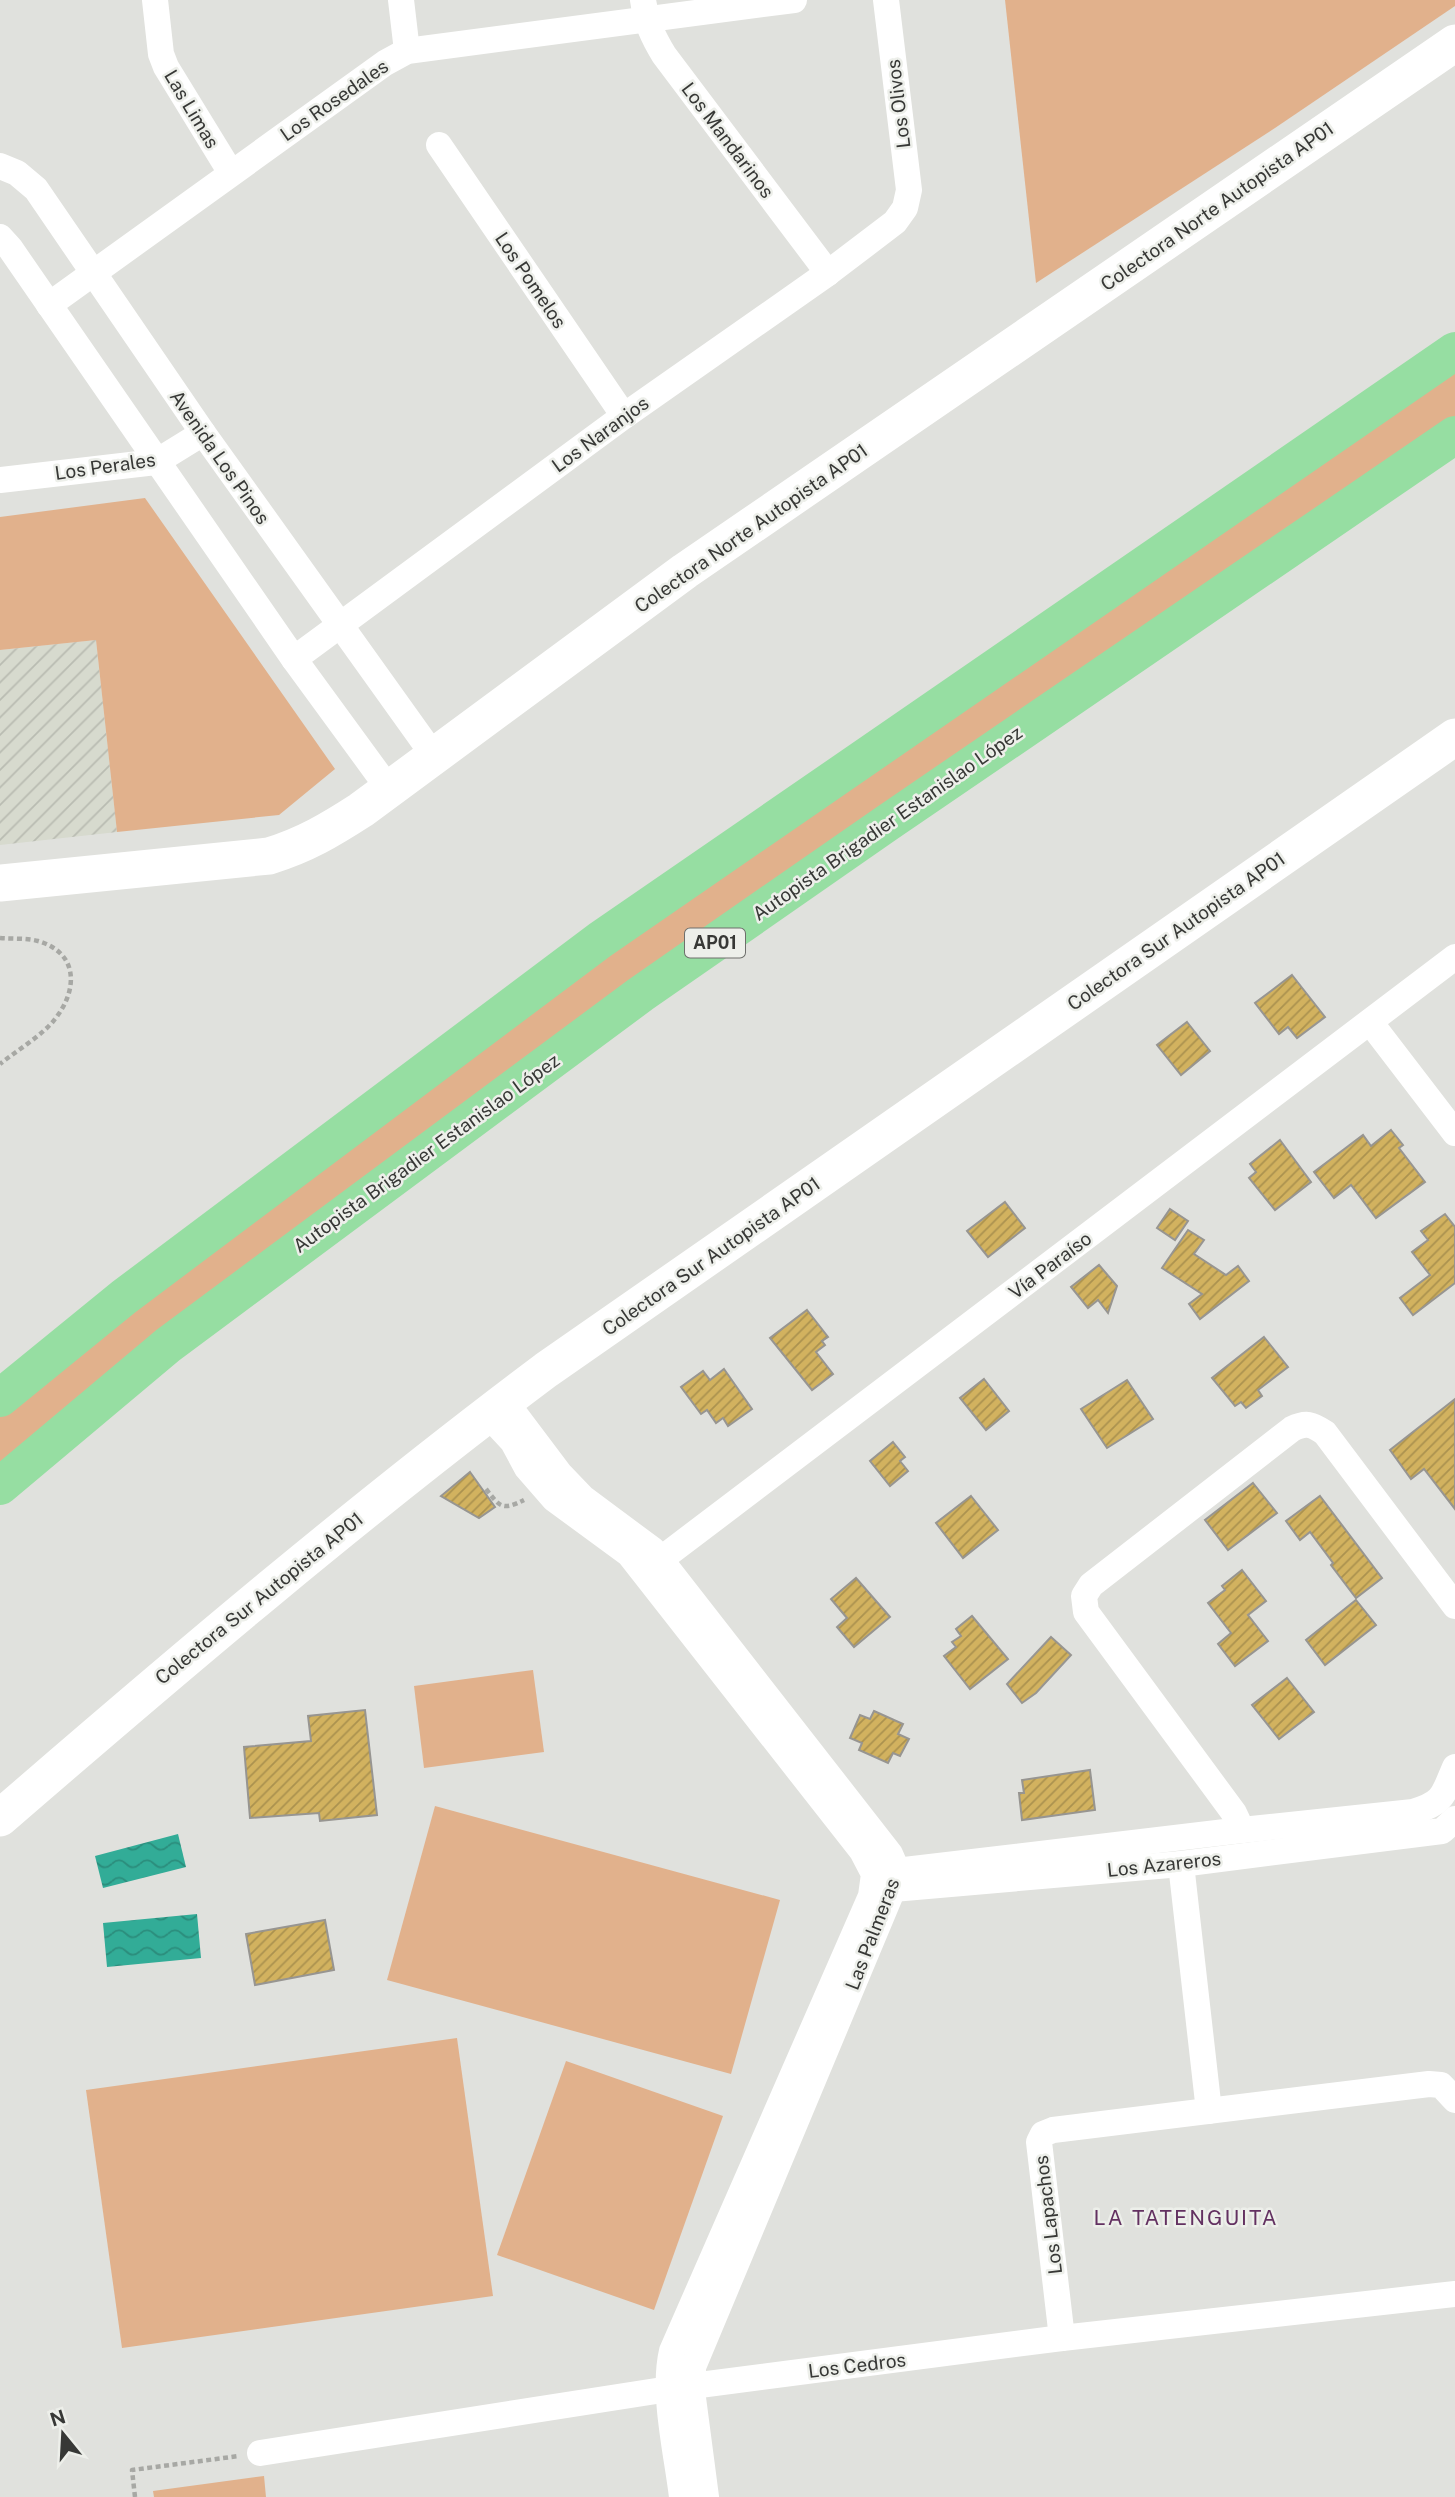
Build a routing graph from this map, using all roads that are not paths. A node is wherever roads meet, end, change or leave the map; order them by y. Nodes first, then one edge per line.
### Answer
1 (155, 0) edge
2 (401, 0) edge
3 (794, 0) edge
4 (886, 0) edge
5 (645, 10) edge
6 (1455, 43) edge
7 (407, 51) junction
8 (439, 145) dead end
9 (0, 166) edge
10 (231, 173) junction
11 (905, 208) joint
12 (0, 237) edge
13 (93, 272) junction
14 (828, 273) junction
15 (49, 305) junction
16 (1455, 351) edge
17 (624, 416) junction
18 (203, 433) junction
19 (1455, 435) edge
20 (156, 462) junction
21 (0, 480) edge
22 (339, 625) junction
23 (294, 659) junction
24 (1455, 737) edge
25 (434, 757) junction
26 (389, 789) junction
27 (0, 883) edge
28 (1455, 957) edge
29 (1370, 1022) junction
30 (1455, 1133) edge
31 (0, 1398) edge
32 (496, 1408) junction
33 (0, 1486) edge
34 (652, 1566) junction
35 (1455, 1606) edge
36 (1455, 1767) edge
37 (0, 1818) edge
38 (1448, 1822) edge
39 (1242, 1830) junction
40 (1163, 1857) junction
41 (888, 1878) junction
42 (1455, 2100) edge
43 (1209, 2111) junction
44 (1455, 2294) edge
45 (1062, 2338) junction
46 (681, 2387) junction
47 (260, 2453) road end
48 (682, 2497) edge
49 (706, 2497) edge

1 - 10 street, Las Limas
2 - 7 street
3 - 5 street, Los Rosedales
4 - 11 street, Los Olivos
5 - 7 street, Los Rosedales
5 - 14 street, Los Mandarinos
6 - 25 main road, Colectora Norte Autopista AP01
7 - 10 street, Los Rosedales
8 - 17 street, Los Pomelos
9 - 13 street, Avenida Los Pinos
10 - 13 street, Los Rosedales
11 - 14 street, Los Naranjos
12 - 15 street
13 - 15 street, Los Rosedales
13 - 18 street, Avenida Los Pinos
14 - 17 street, Los Naranjos
15 - 20 street
16 - 31 highway
17 - 22 street, Los Naranjos
18 - 20 street, Los Perales
18 - 22 street, Avenida Los Pinos
19 - 33 highway, Autopista Brigadier Estanislao López / AP01
20 - 21 street, Los Perales
20 - 23 street
22 - 23 street, Los Naranjos
22 - 25 street, Avenida Los Pinos
23 - 26 street
24 - 32 main road, Colectora Sur Autopista AP01
25 - 26 main road, Colectora Norte Autopista AP01
26 - 27 main road, Colectora Norte Autopista AP01
28 - 29 street, Vía Paraíso
29 - 30 street
29 - 34 street, Vía Paraíso
32 - 34 street, Las Palmeras
32 - 34 street, Las Palmeras
32 - 37 main road, Colectora Sur Autopista AP01
34 - 41 street, Las Palmeras
35 - 39 street
36 - 38 street
38 - 39 street, Los Azareros
38 - 40 street, Los Azareros
39 - 40 street, Los Azareros
40 - 41 street, Los Azareros
40 - 43 street
41 - 46 street, Las Palmeras
42 - 43 street, Los Lapachos
43 - 45 street, Los Lapachos
44 - 45 street, Los Cedros
45 - 46 street, Los Cedros
46 - 47 street, Los Cedros
46 - 48 street, Las Palmeras
46 - 49 street, Las Palmeras

